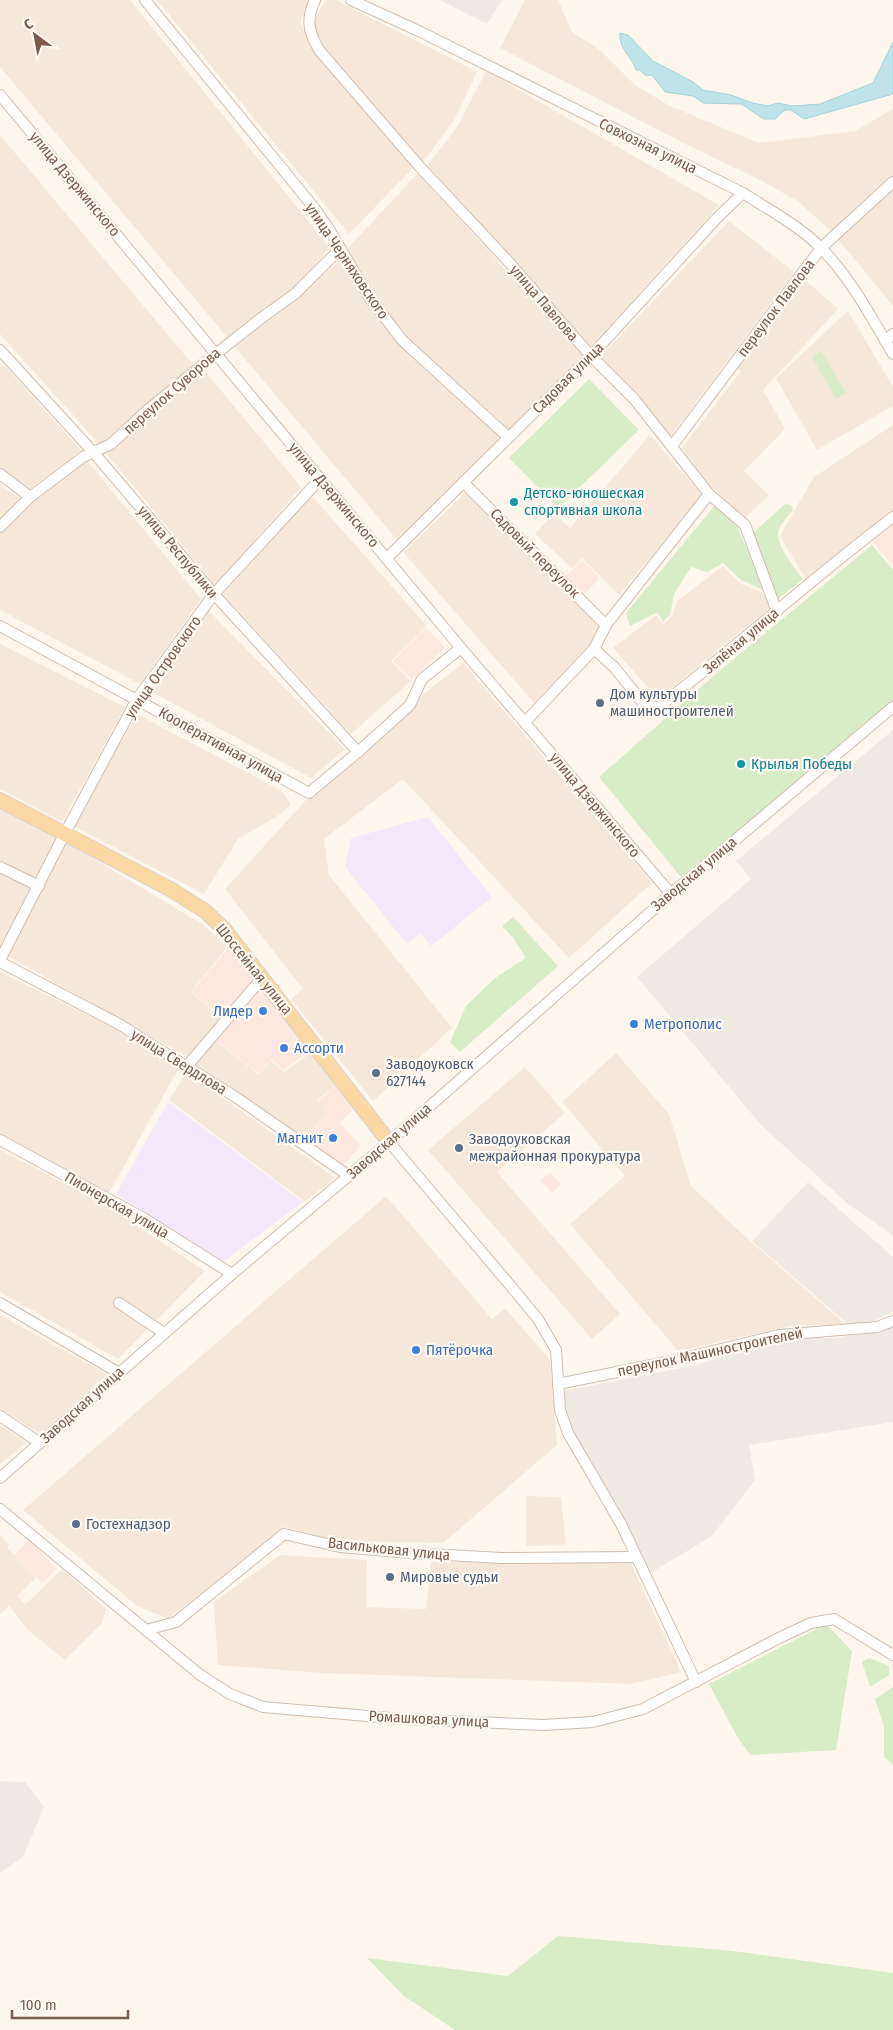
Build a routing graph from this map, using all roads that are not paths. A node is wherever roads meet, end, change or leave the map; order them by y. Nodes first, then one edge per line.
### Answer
1 (145, 0) edge
2 (315, 0) edge
3 (351, 0) edge
4 (0, 95) edge
5 (893, 182) edge
6 (743, 193) junction
7 (821, 248) junction
8 (340, 249) junction
9 (889, 337) edge
10 (0, 350) edge
11 (217, 353) junction
12 (893, 354) edge
13 (590, 356) junction
14 (508, 436) junction
15 (672, 446) junction
16 (94, 453) junction
17 (0, 474) edge
18 (320, 479) junction
19 (463, 482) junction
20 (709, 494) junction
21 (30, 497) junction
22 (893, 517) edge
23 (0, 527) edge
24 (387, 558) junction
25 (214, 594) junction
26 (777, 612) junction
27 (606, 625) junction
28 (0, 626) edge
29 (461, 648) junction
30 (594, 649) junction
31 (137, 699) junction
32 (893, 707) edge
33 (525, 722) junction
34 (358, 752) junction
35 (0, 800) edge
36 (65, 833) junction
37 (0, 867) edge
38 (39, 886) junction
39 (671, 894) junction
40 (0, 961) edge
41 (262, 978) junction
42 (187, 1066) junction
43 (0, 1140) edge
44 (389, 1142) junction
45 (349, 1176) junction
46 (232, 1274) junction
47 (0, 1303) edge
48 (119, 1303) dead end
49 (893, 1321) edge
50 (164, 1333) junction
51 (119, 1372) junction
52 (558, 1384) junction
53 (0, 1416) edge
54 (40, 1443) junction
55 (0, 1478) edge
56 (0, 1509) edge
57 (636, 1557) junction
58 (146, 1630) junction
59 (893, 1655) edge
60 (696, 1682) junction

1 - 8 street, улица Черняховского
2 - 13 street, улица Павлова
3 - 6 street, Совхозная улица
4 - 11 street, улица Дзержинского
5 - 7 street, переулок Павлова
6 - 7 street, Совхозная улица
6 - 13 street, Садовая улица
7 - 9 street, Совхозная улица
7 - 15 street, переулок Павлова
8 - 11 street, переулок Суворова
8 - 14 street, улица Черняховского
9 - 12 street, Совхозная улица
10 - 16 street, улица Республики
11 - 16 street, переулок Суворова
11 - 18 street, улица Дзержинского
13 - 14 street, Садовая улица
13 - 15 street, улица Павлова
14 - 19 street, Садовая улица
15 - 20 street, улица Павлова
16 - 21 street, переулок Суворова
16 - 25 street, улица Республики
17 - 21 street
18 - 24 street, улица Дзержинского
18 - 25 street, улица Островского
19 - 24 street, Садовая улица
19 - 27 street, Садовый переулок
20 - 26 street, улица Павлова
20 - 27 street
21 - 23 street, переулок Суворова
22 - 26 street, Зелёная улица
24 - 29 street, улица Дзержинского
25 - 31 street, улица Островского
25 - 34 street, улица Республики
26 - 30 street, Зелёная улица
27 - 30 street
28 - 31 street, Кооперативная улица
29 - 33 street, улица Дзержинского
29 - 34 street
30 - 33 street
31 - 34 street, Кооперативная улица
31 - 36 street, улица Островского
32 - 39 street, Заводская улица
33 - 39 street, улица Дзержинского
35 - 36 main road, Шоссейная улица
36 - 38 street, улица Островского
36 - 41 main road, Шоссейная улица
37 - 38 street
38 - 40 street, улица Островского
39 - 44 street, Заводская улица
40 - 42 street, улица Свердлова
41 - 42 street
41 - 44 main road, Шоссейная улица
42 - 45 street, улица Свердлова
43 - 46 street, Пионерская улица
44 - 45 street, Заводская улица
44 - 52 street
45 - 46 street, Заводская улица
46 - 50 street, Заводская улица
47 - 51 street
48 - 50 street
49 - 52 street, переулок Машиностроителей
50 - 51 street, Заводская улица
51 - 54 street, Заводская улица
52 - 57 street
53 - 54 street
54 - 55 street, Заводская улица
56 - 58 street, Ромашковая улица
57 - 58 street, Васильковая улица
57 - 60 street
58 - 60 street, Ромашковая улица
59 - 60 street, Ромашковая улица

